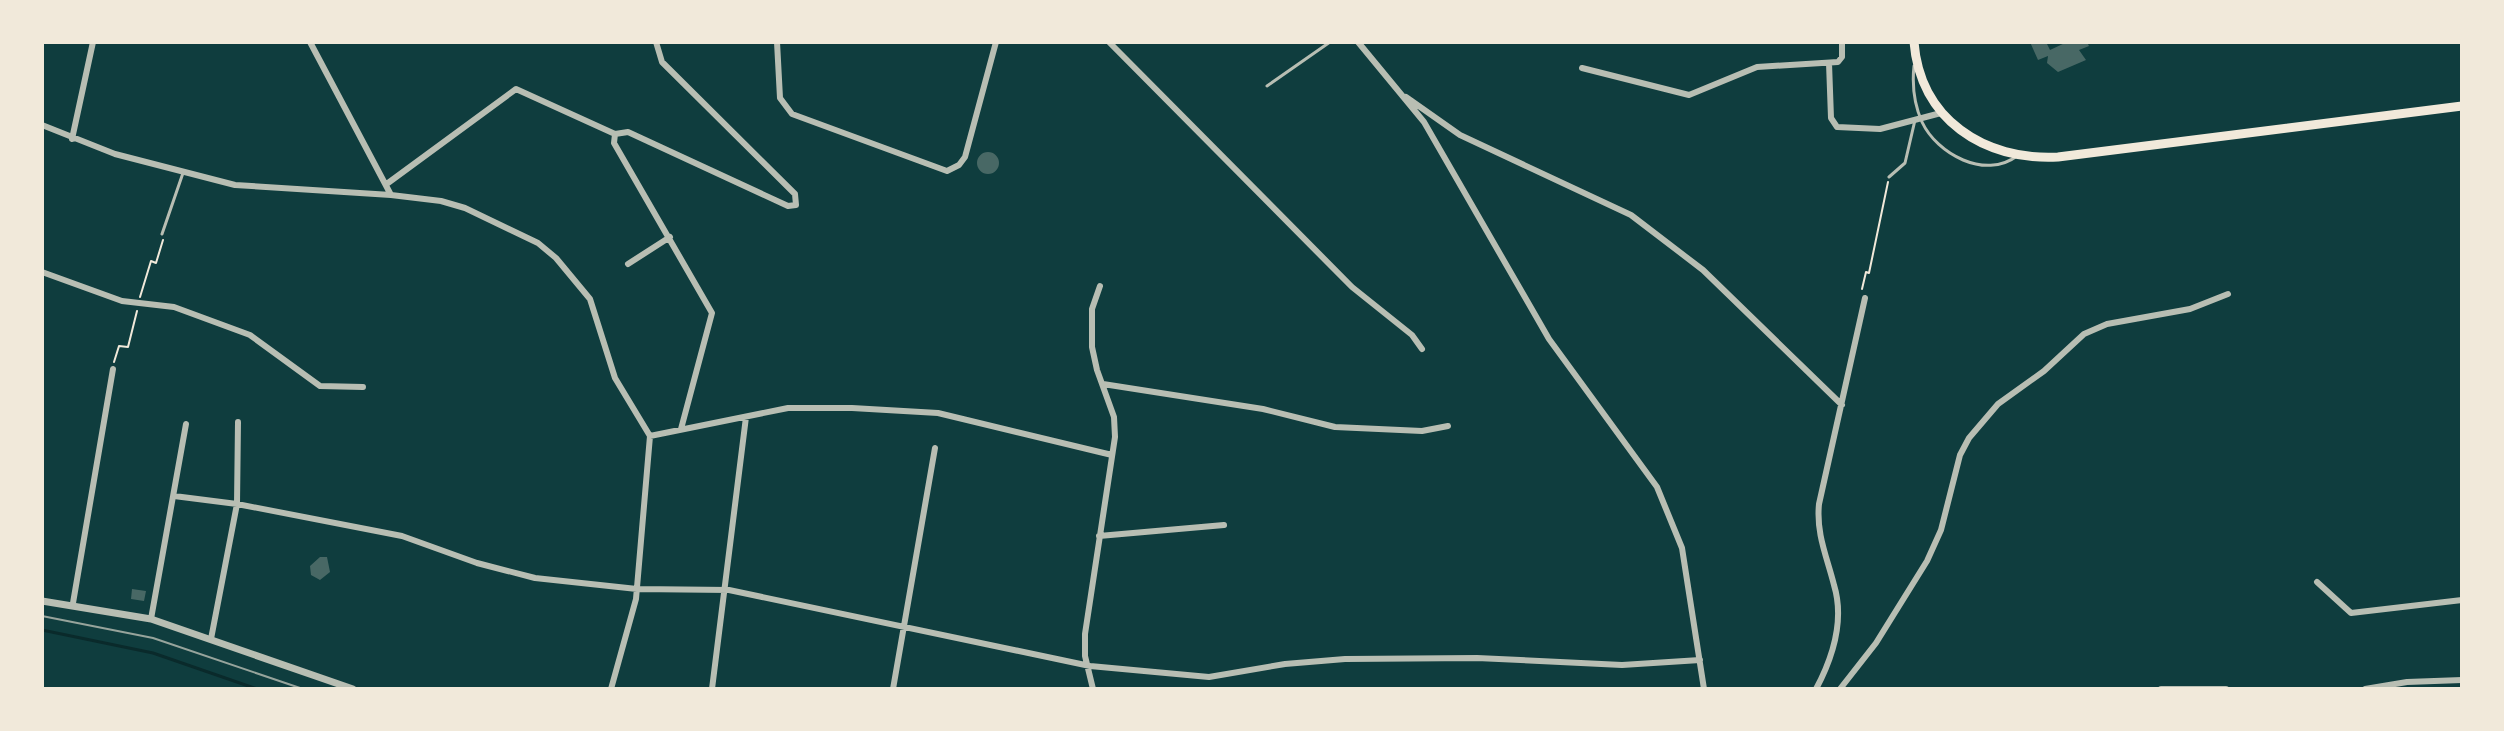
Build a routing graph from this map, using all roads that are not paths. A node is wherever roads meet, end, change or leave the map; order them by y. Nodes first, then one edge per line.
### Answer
1 (93, 42) edge
2 (321, 42) edge
3 (656, 42) edge
4 (777, 42) edge
5 (996, 42) edge
6 (1109, 42) edge
7 (1330, 42) edge
8 (1358, 42) edge
9 (1842, 42) edge
10 (1914, 42) edge
11 (312, 44) edge
12 (1915, 58) junction
13 (1829, 63) junction
14 (1582, 68) dead end
15 (1267, 86) dead end
16 (1394, 88) junction
17 (2462, 106) edge
18 (1941, 113) junction
19 (1918, 119) junction
20 (42, 125) edge
21 (615, 134) junction
22 (72, 139) junction
23 (2018, 156) junction
24 (183, 173) junction
25 (1889, 177) road end
26 (388, 183) junction
27 (391, 195) junction
28 (162, 237) road end
29 (670, 237) junction
30 (628, 264) dead end
31 (42, 272) edge
32 (1100, 286) dead end
33 (2228, 294) dead end
34 (1863, 297) road end
35 (1422, 349) dead end
36 (113, 369) road end
37 (1103, 384) junction
38 (363, 387) dead end
39 (1842, 405) junction
40 (746, 417) junction
41 (238, 422) dead end
42 (186, 424) dead end
43 (1448, 426) dead end
44 (681, 429) junction
45 (650, 436) junction
46 (935, 448) dead end
47 (1112, 455) junction
48 (174, 496) junction
49 (237, 504) junction
50 (1224, 525) dead end
51 (1099, 536) junction
52 (2317, 582) dead end
53 (637, 589) junction
54 (724, 590) junction
55 (2462, 600) edge
56 (42, 601) edge
57 (73, 603) junction
58 (151, 619) junction
59 (904, 628) junction
60 (211, 639) junction
61 (1700, 660) junction
62 (1090, 666) junction
63 (2462, 680) edge
64 (353, 689) edge
65 (611, 689) edge
66 (712, 689) edge
67 (893, 689) edge
68 (1093, 689) edge
69 (1704, 689) edge
70 (1816, 689) edge
71 (1840, 689) edge
72 (2161, 689) edge
73 (2226, 689) edge
74 (2365, 689) edge

1 - 22 street
2 - 11 street
3 - 21 street
4 - 5 street
6 - 35 street
7 - 15 lane
8 - 16 street
9 - 13 street
10 - 12 main road
11 - 26 street
12 - 18 main road
12 - 19 lane
13 - 14 street
13 - 19 street
16 - 39 street
16 - 61 street
17 - 23 main road
18 - 19 street
18 - 23 main road
19 - 23 lane
19 - 25 lane
20 - 22 street
21 - 26 street
21 - 29 street
22 - 24 street
24 - 27 street
24 - 28 lane
26 - 27 street
27 - 45 street
29 - 30 street
29 - 44 street
31 - 38 street
32 - 37 street
33 - 71 street
34 - 39 street
36 - 57 street
37 - 43 street
37 - 47 street
39 - 70 street
40 - 44 street
40 - 47 street
40 - 54 street
41 - 49 street
42 - 48 street
44 - 45 street
45 - 53 street
46 - 59 street
47 - 51 street
48 - 49 street
48 - 58 street
49 - 53 street
49 - 60 street
50 - 51 street
51 - 62 street
52 - 55 street
53 - 54 street
53 - 65 street
54 - 59 street
54 - 66 street
56 - 57 street
57 - 58 street
58 - 60 street
59 - 62 street
59 - 67 street
60 - 64 street
61 - 62 street
61 - 69 street
62 - 68 street
63 - 74 street
72 - 73 street

